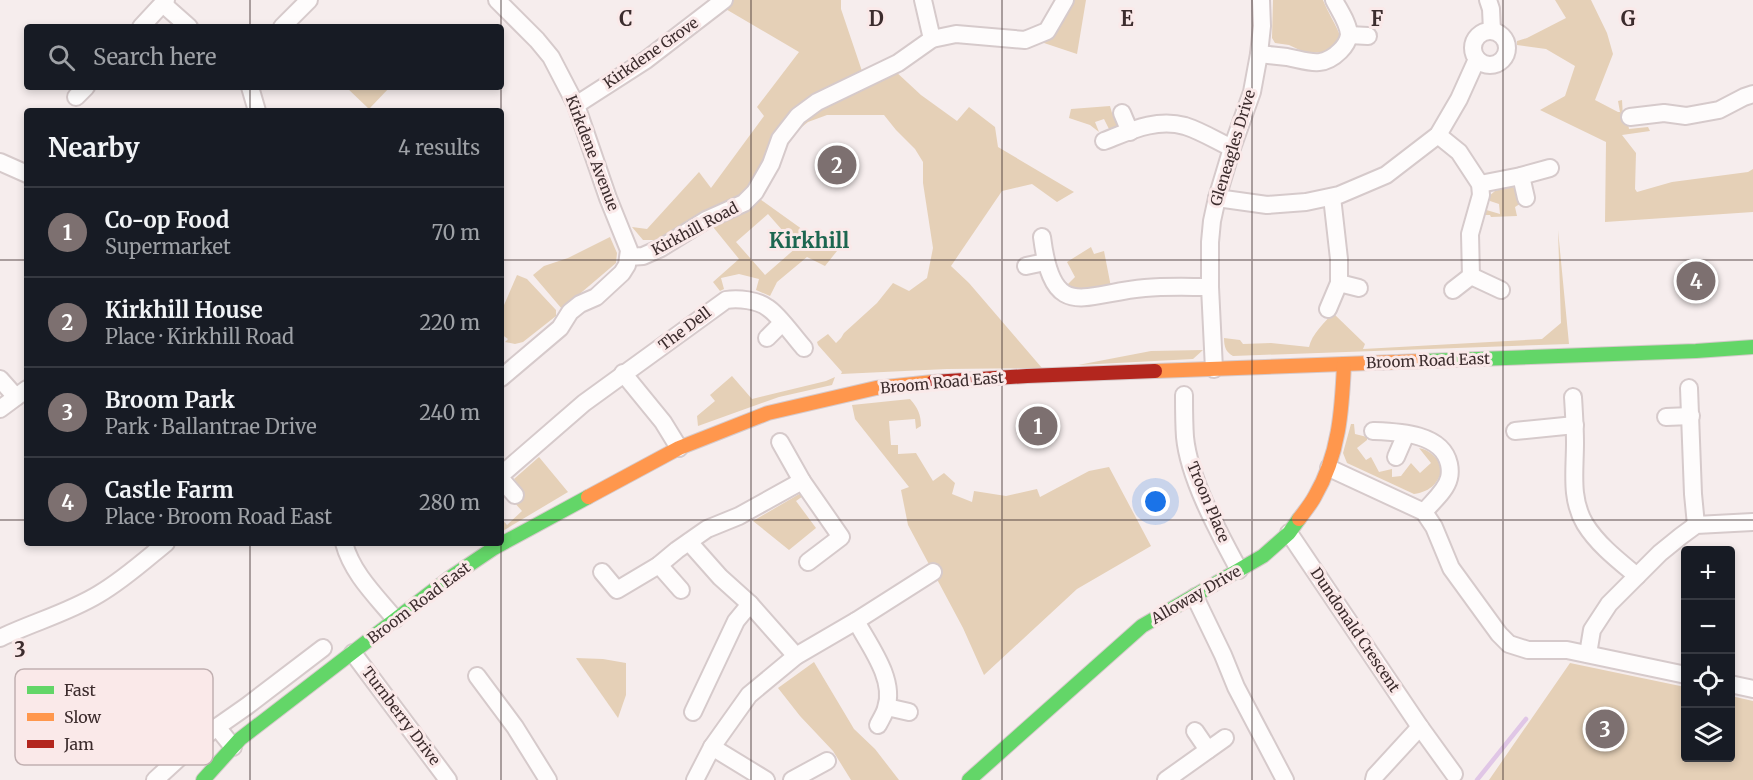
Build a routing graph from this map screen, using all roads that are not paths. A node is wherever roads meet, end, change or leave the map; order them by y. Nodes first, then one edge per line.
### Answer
1 (309, 0) edge
2 (497, 0) edge
3 (724, 0) edge
4 (923, 0) edge
5 (1065, 0) edge
6 (1261, 0) edge
7 (1334, 0) edge
8 (1488, 0) edge
9 (165, 2) edge
10 (144, 24) edge
11 (186, 24) edge
12 (285, 24) edge
13 (1492, 31) junction
14 (1349, 35) junction
15 (1368, 36) dead end
16 (933, 39) junction
17 (1259, 54) junction
18 (1477, 59) junction
19 (250, 90) edge
20 (1753, 94) edge
21 (576, 105) junction
22 (255, 108) edge
23 (1122, 112) dead end
24 (1630, 117) dead end
25 (1130, 132) junction
26 (1438, 135) junction
27 (1104, 141) dead end
28 (1232, 148) junction
29 (0, 162) edge
30 (1550, 168) dead end
31 (24, 173) edge
32 (1521, 176) junction
33 (1480, 184) junction
34 (1332, 197) junction
35 (1216, 198) junction
36 (1526, 198) dead end
37 (1042, 237) dead end
38 (629, 257) junction
39 (1045, 262) junction
40 (1026, 266) dead end
41 (1471, 276) junction
42 (1339, 284) junction
43 (1210, 287) junction
44 (1359, 288) dead end
45 (1453, 290) dead end
46 (1501, 290) dead end
47 (1328, 309) dead end
48 (782, 323) junction
49 (767, 338) dead end
50 (1753, 347) edge
51 (804, 348) dead end
52 (1344, 364) junction
53 (1214, 369) junction
54 (623, 373) junction
55 (504, 375) edge
56 (0, 379) edge
57 (1689, 388) dead end
58 (22, 393) edge
59 (1184, 395) dead end
60 (1574, 397) dead end
61 (0, 409) edge
62 (1691, 416) junction
63 (1666, 417) dead end
64 (1575, 425) junction
65 (1373, 431) dead end
66 (1515, 431) dead end
67 (1406, 434) junction
68 (780, 442) dead end
69 (679, 448) junction
70 (1396, 457) dead end
71 (1329, 468) junction
72 (504, 474) edge
73 (504, 481) edge
74 (802, 481) junction
75 (515, 495) dead end
76 (1424, 512) junction
77 (1753, 522) edge
78 (1696, 525) junction
79 (1289, 534) junction
80 (688, 542) junction
81 (504, 543) edge
82 (162, 546) edge
83 (345, 546) edge
84 (498, 546) edge
85 (808, 562) dead end
86 (659, 565) junction
87 (1239, 570) junction
88 (602, 572) dead end
89 (933, 572) dead end
90 (1637, 576) junction
91 (681, 590) dead end
92 (1194, 597) junction
93 (750, 604) junction
94 (395, 619) junction
95 (856, 621) junction
96 (0, 638) edge
97 (323, 648) dead end
98 (353, 653) junction
99 (1588, 654) junction
100 (796, 656) junction
101 (1681, 674) edge
102 (477, 676) dead end
103 (1735, 685) edge
104 (1753, 689) edge
105 (887, 707) junction
106 (693, 712) dead end
107 (909, 712) dead end
108 (878, 725) dead end
109 (217, 727) junction
110 (1420, 727) junction
111 (213, 730) edge
112 (1195, 731) dead end
113 (1224, 738) dead end
114 (233, 747) junction
115 (712, 747) junction
116 (1208, 750) junction
117 (827, 761) dead end
118 (171, 765) edge
119 (1454, 774) dead end
120 (442, 778) edge
121 (155, 780) edge
122 (203, 780) edge
123 (548, 780) edge
124 (695, 780) edge
125 (766, 780) edge
126 (792, 780) edge
127 (969, 780) edge
128 (1166, 780) edge
129 (1285, 780) edge
130 (1374, 780) edge

1 - 12 street
2 - 21 street, Kirkdene Avenue
3 - 21 street, Kirkdene Grove
4 - 16 street
5 - 16 street, Kirkhill Road
6 - 17 street, Gleneagles Drive
7 - 14 street
8 - 13 street
9 - 10 street
9 - 11 street
13 - 18 street
13 - 18 street
14 - 15 street
14 - 17 street
16 - 38 street, Kirkhill Road
17 - 28 street, Gleneagles Drive
18 - 26 street
19 - 22 street
20 - 24 street
21 - 38 street, Kirkdene Avenue
23 - 25 street
25 - 27 street
25 - 28 street
26 - 33 street
26 - 34 street
28 - 35 street, Gleneagles Drive
29 - 31 street
30 - 32 street
32 - 33 street
32 - 36 street
33 - 41 street
34 - 35 street
34 - 42 street
35 - 43 street, Gleneagles Drive
37 - 39 street
38 - 55 street
39 - 40 street
39 - 43 street
41 - 45 street
41 - 46 street
42 - 44 street
42 - 47 street
43 - 53 street, Gleneagles Drive
48 - 49 street
48 - 51 street, The Dell
48 - 54 street, The Dell
50 - 52 street, Broom Road East
52 - 53 street, Broom Road East
52 - 71 street, Alloway Drive
53 - 69 street, Broom Road East
54 - 69 street
54 - 72 street, The Dell
56 - 58 street
57 - 62 street
58 - 61 street
59 - 87 street, Troon Place
60 - 64 street
62 - 63 street
62 - 78 street
64 - 66 street
64 - 90 street
65 - 67 street
67 - 70 street
67 - 76 street
68 - 74 street
69 - 81 street, Broom Road East
71 - 76 street
71 - 79 street, Alloway Drive
73 - 75 street, The Dell
74 - 80 street
74 - 85 street
76 - 99 street
77 - 78 street
78 - 90 street
79 - 87 street, Alloway Drive
79 - 110 street, Dundonald Crescent
80 - 86 street
80 - 93 street
82 - 96 street
83 - 94 street
84 - 94 street, Broom Road East
86 - 88 street
86 - 91 street
87 - 92 street, Alloway Drive
89 - 95 street
90 - 99 street
92 - 127 street, Alloway Drive
92 - 129 street
93 - 100 street
93 - 106 street
94 - 98 street, Broom Road East
95 - 100 street
95 - 105 street
97 - 109 street
98 - 114 street, Broom Road East
98 - 120 street, Turnberry Drive
99 - 101 street
100 - 115 street
102 - 123 street
103 - 104 street
105 - 107 street
105 - 108 street
109 - 111 street
109 - 114 street
110 - 119 street, Dundonald Crescent
110 - 130 street
112 - 116 street
113 - 116 street
114 - 122 street, Broom Road East
115 - 124 street
115 - 125 street
116 - 128 street
117 - 126 street
118 - 121 street

